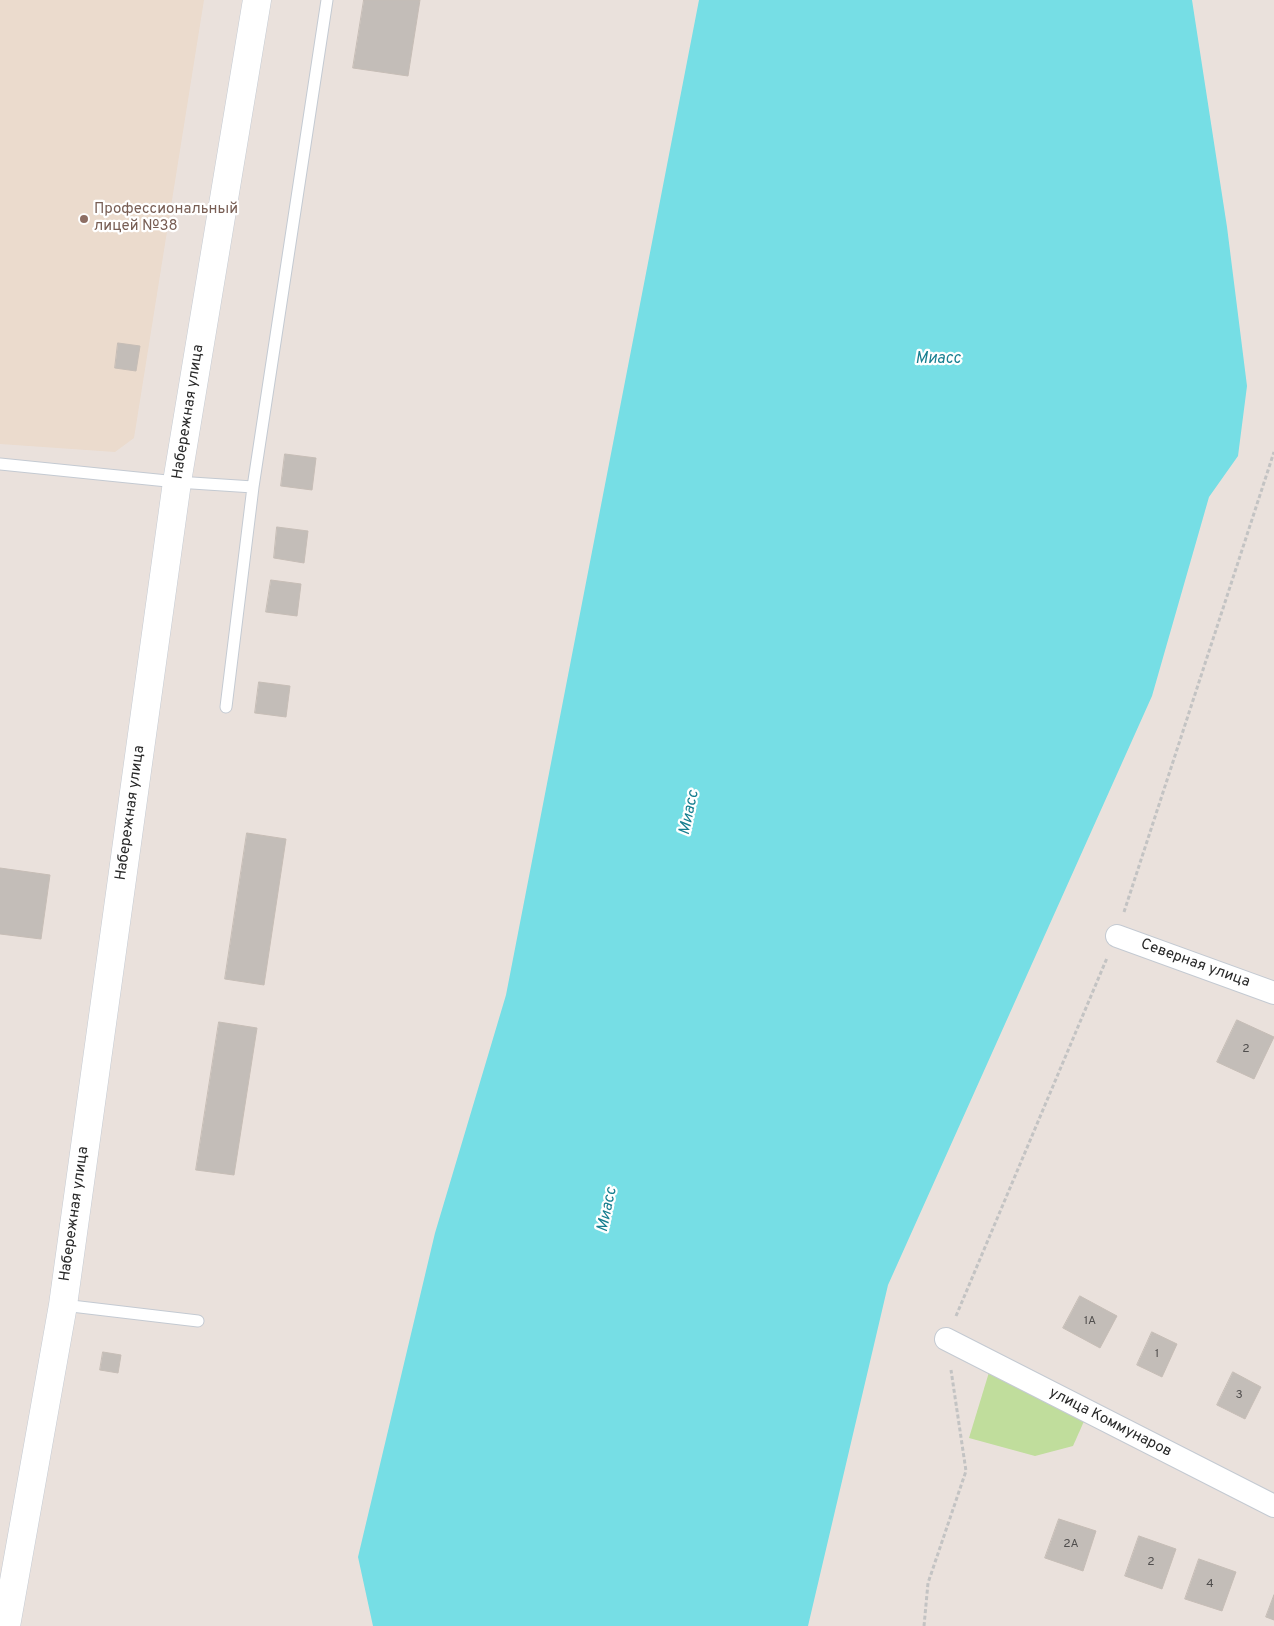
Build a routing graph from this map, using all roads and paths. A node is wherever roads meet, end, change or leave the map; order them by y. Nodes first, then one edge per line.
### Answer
1 (257, 0) edge
2 (327, 0) edge
3 (1274, 452) edge
4 (0, 464) edge
5 (177, 482) junction
6 (253, 487) junction
7 (226, 707) dead end
8 (1116, 936) junction
9 (1274, 993) edge
10 (63, 1305) junction
11 (198, 1321) dead end
12 (946, 1339) junction
13 (1274, 1506) edge
14 (6, 1626) edge
15 (924, 1626) edge

1 - 5 street, Набережная улица
2 - 6 lane
3 - 8 path
4 - 5 lane
5 - 6 lane
5 - 10 street, Набережная улица
6 - 7 lane
8 - 9 street, Северная улица
8 - 12 path
10 - 11 lane
10 - 14 street, Набережная улица
12 - 13 street, улица Коммунаров
12 - 15 path

